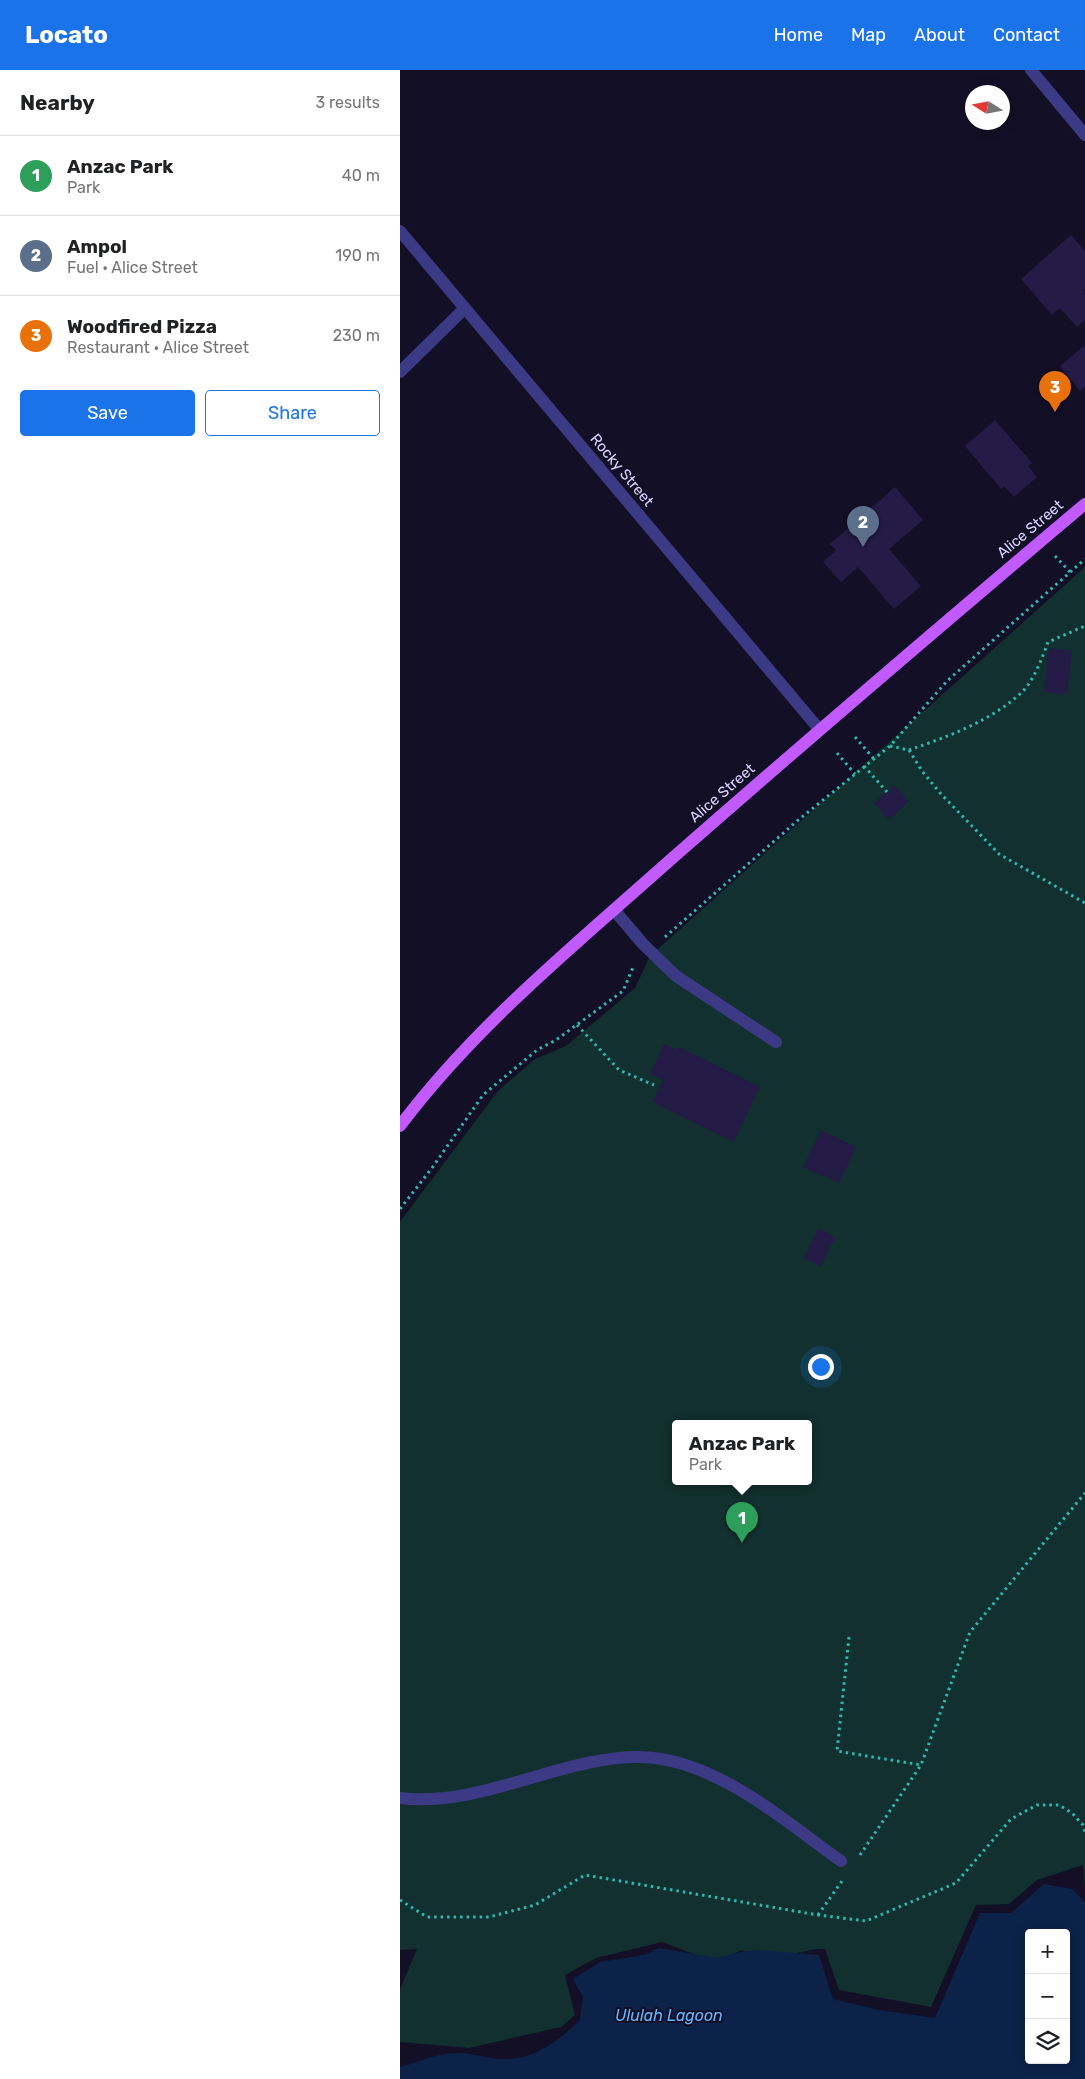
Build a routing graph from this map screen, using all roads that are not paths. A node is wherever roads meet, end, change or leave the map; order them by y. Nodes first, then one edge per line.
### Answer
1 (1031, 70) edge
2 (1085, 135) edge
3 (400, 231) edge
4 (464, 309) junction
5 (400, 372) edge
6 (1085, 504) edge
7 (819, 729) junction
8 (614, 910) junction
9 (776, 1042) dead end
10 (402, 1120) edge
11 (400, 1798) edge
12 (841, 1861) dead end

1 - 2 street
3 - 4 street, Rocky Street
4 - 5 street
4 - 7 street, Rocky Street
6 - 7 main road, Alice Street
7 - 8 main road, Alice Street
8 - 9 street
8 - 10 main road, Alice Street
11 - 12 street

